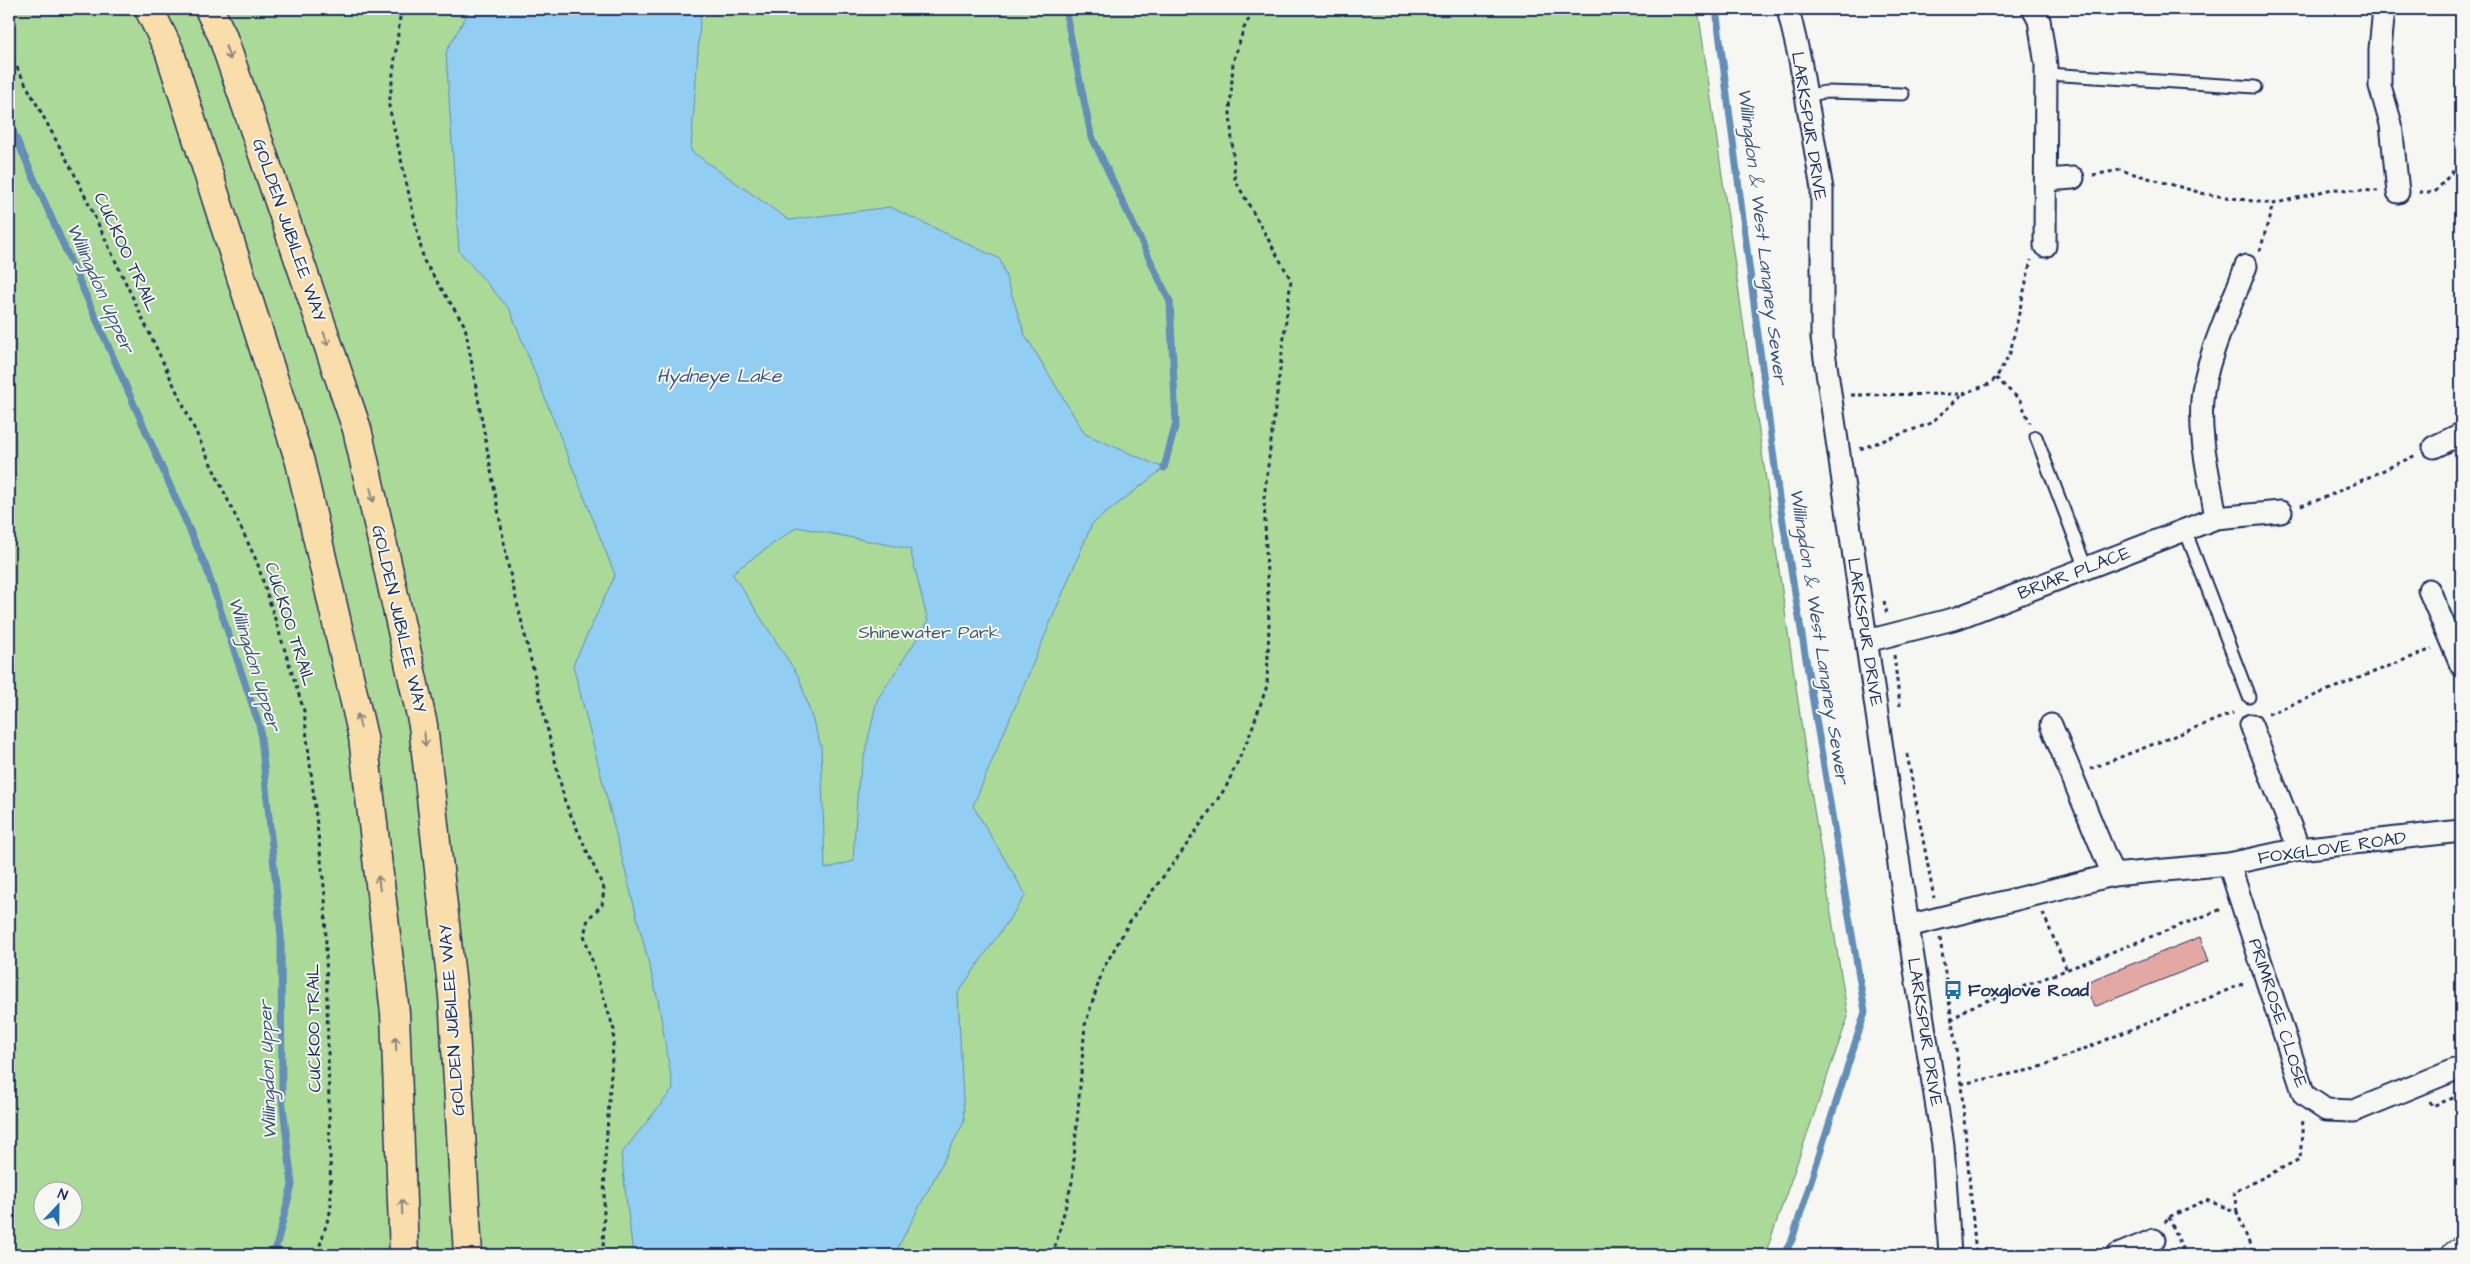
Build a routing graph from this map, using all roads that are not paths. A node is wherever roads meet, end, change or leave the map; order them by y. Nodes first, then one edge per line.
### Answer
1 (149, 9) edge
2 (209, 9) edge
3 (1788, 9) edge
4 (2033, 9) edge
5 (2384, 9) edge
6 (2047, 74) junction
7 (2254, 87) dead end
8 (1903, 94) dead end
9 (1806, 96) junction
10 (2073, 178) road end
11 (2047, 180) junction
12 (2398, 192) road end
13 (2045, 246) road end
14 (2246, 266) road end
15 (2461, 434) edge
16 (2036, 437) road end
17 (2434, 447) road end
18 (2281, 512) road end
19 (2216, 518) junction
20 (2185, 530) junction
21 (2086, 568) junction
22 (2429, 590) dead end
23 (1867, 640) junction
24 (2461, 665) edge
25 (2251, 709) joint
26 (2051, 725) dead end
27 (2461, 831) edge
28 (2299, 849) junction
29 (2229, 864) junction
30 (2113, 875) junction
31 (1908, 926) junction
32 (2454, 1070) dead end
33 (2154, 1240) road end
34 (2461, 1251) edge
35 (404, 1255) edge
36 (468, 1255) edge
37 (1950, 1255) edge
38 (2118, 1255) edge
39 (2456, 1255) edge

35 -> 1 highway
2 -> 36 highway, GOLDEN JUBILEE WAY
3 - 9 street, LARKSPUR DRIVE
4 - 6 street
5 - 12 street
6 - 7 lane
6 - 11 street
8 - 9 lane
9 - 23 street, LARKSPUR DRIVE
10 - 11 street
11 - 13 street
14 - 19 street
15 - 17 street
16 - 21 lane
18 - 19 street, BRIAR PLACE
19 - 20 street, BRIAR PLACE
20 - 21 street, BRIAR PLACE
20 - 25 lane
21 - 23 street, BRIAR PLACE
22 - 24 street
23 - 31 street, LARKSPUR DRIVE
25 - 28 street
26 - 30 street
27 - 28 street, FOXGLOVE ROAD
28 - 29 street, FOXGLOVE ROAD
29 - 30 street, FOXGLOVE ROAD
29 - 32 street, PRIMROSE CLOSE
30 - 31 street, FOXGLOVE ROAD
31 - 37 street, LARKSPUR DRIVE
33 - 38 street
34 - 39 main road

